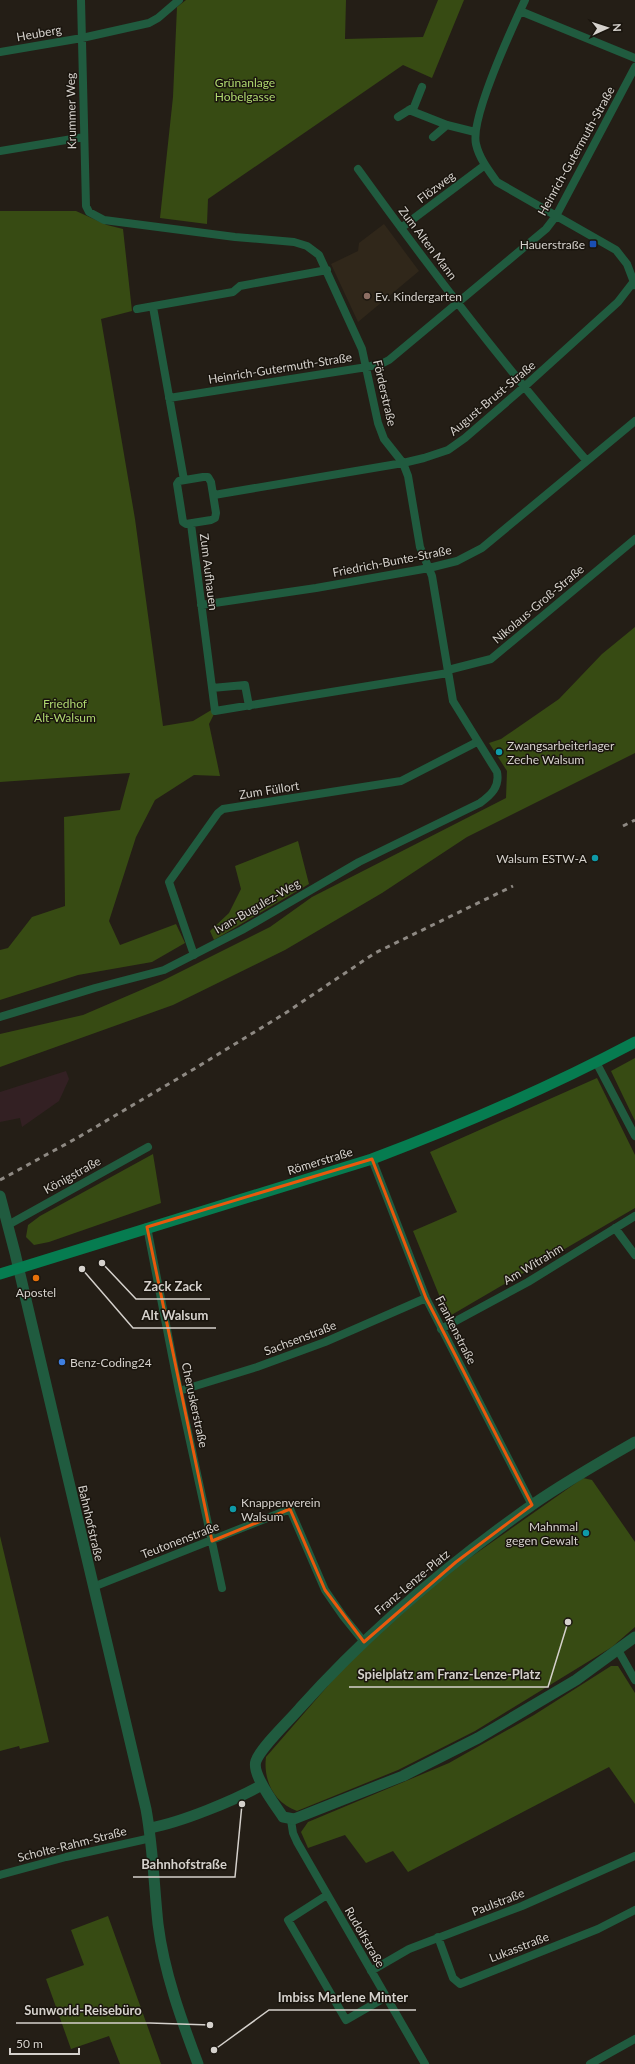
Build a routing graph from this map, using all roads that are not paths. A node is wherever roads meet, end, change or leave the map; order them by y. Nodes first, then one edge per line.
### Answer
1 (81, 0) edge
2 (179, 0) edge
3 (524, 0) edge
4 (520, 10) junction
5 (82, 38) junction
6 (0, 52) edge
7 (635, 58) edge
8 (635, 67) edge
9 (422, 87) dead end
10 (409, 110) junction
11 (398, 117) dead end
12 (447, 125) junction
13 (475, 132) junction
14 (84, 137) junction
15 (433, 137) dead end
16 (0, 151) edge
17 (485, 165) junction
18 (358, 169) dead end
19 (556, 216) junction
20 (96, 217) joint
21 (401, 228) junction
22 (327, 270) junction
23 (635, 282) edge
24 (458, 302) junction
25 (153, 307) junction
26 (137, 309) dead end
27 (367, 366) junction
28 (524, 387) junction
29 (169, 398) junction
30 (635, 421) edge
31 (586, 460) junction
32 (403, 463) junction
33 (184, 480) junction
34 (214, 495) junction
35 (191, 524) junction
36 (635, 539) edge
37 (429, 568) junction
38 (201, 605) junction
39 (448, 672) junction
40 (212, 688) junction
41 (249, 706) junction
42 (215, 711) joint
43 (477, 742) junction
44 (497, 772) joint
45 (194, 955) junction
46 (0, 1017) edge
47 (635, 1042) edge
48 (596, 1062) junction
49 (635, 1136) edge
50 (148, 1147) dead end
51 (372, 1159) junction
52 (0, 1196) edge
53 (635, 1216) edge
54 (8, 1225) junction
55 (147, 1227) junction
56 (615, 1228) junction
57 (635, 1254) edge
58 (18, 1268) junction
59 (0, 1274) edge
60 (426, 1298) junction
61 (441, 1329) junction
62 (179, 1391) junction
63 (635, 1442) edge
64 (532, 1505) junction
65 (212, 1541) junction
66 (93, 1587) junction
67 (222, 1588) dead end
68 (635, 1637) edge
69 (364, 1642) junction
70 (618, 1650) junction
71 (635, 1680) edge
72 (262, 1785) junction
73 (291, 1820) junction
74 (150, 1833) junction
75 (635, 1856) edge
76 (0, 1875) edge
77 (327, 1896) junction
78 (635, 1910) edge
79 (438, 1937) junction
80 (371, 1971) junction
81 (386, 1997) junction
82 (635, 2039) edge
83 (198, 2064) edge
84 (425, 2064) edge
85 (590, 2064) edge

1 - 5 street, Krummer Weg
2 - 5 street, Heuberg
3 - 4 street
4 - 7 street
4 - 13 street
5 - 6 street, Heuberg
5 - 14 street, Krummer Weg
8 - 19 street, Heinrich-Gutermuth-Straße
9 - 10 street
10 - 11 street
10 - 12 street
12 - 13 street
12 - 15 street
13 - 17 street
14 - 16 street
14 - 20 street, Krummer Weg
17 - 19 street
17 - 21 street, Flözweg
18 - 21 street, Zum Alten Mann
19 - 23 street
19 - 24 street, Heinrich-Gutermuth-Straße
20 - 22 street, Förderstraße
21 - 24 street, Zum Alten Mann
22 - 25 street
22 - 27 street, Förderstraße
23 - 28 street, August-Brust-Straße
24 - 27 street, Heinrich-Gutermuth-Straße
24 - 28 street, Zum Alten Mann
25 - 26 street
25 - 29 street, Zum Aufhauen
27 - 29 street, Heinrich-Gutermuth-Straße
27 - 32 street, Förderstraße
28 - 31 street, Zum Alten Mann
28 - 32 street, August-Brust-Straße
29 - 33 street, Zum Aufhauen
30 - 31 street, Friedrich-Bunte-Straße
31 - 37 street, Friedrich-Bunte-Straße
32 - 34 street, August-Brust-Straße
32 - 37 street, Förderstraße
33 - 34 street
33 - 35 street, Zum Aufhauen
34 - 35 street
35 - 38 street, Zum Aufhauen
36 - 39 street, Nikolaus-Groß-Straße
37 - 38 street, Friedrich-Bunte-Straße
37 - 39 street, Förderstraße
38 - 40 street, Zum Aufhauen
39 - 41 street, Nikolaus-Groß-Straße
39 - 43 street, Förderstraße
40 - 41 street
40 - 42 street, Zum Aufhauen
41 - 42 street, Nikolaus-Groß-Straße
43 - 44 street, Förderstraße
43 - 45 street, Zum Füllort
44 - 45 street, Ivan-Bugulez-Weg
45 - 46 street, Ivan-Bugulez-Weg
47 - 48 main road, Römerstraße
48 - 49 street
48 - 51 main road, Römerstraße
50 - 54 street, Königstraße
51 - 55 main road, Römerstraße
51 - 60 street, Frankenstraße
52 - 54 street
53 - 56 street, Am Witrahm
54 - 58 street
55 - 58 main road, Römerstraße
55 - 62 street, Cheruskerstraße
56 - 57 street
56 - 61 street, Am Witrahm
58 - 59 main road, Römerstraße
58 - 66 street, Bahnhofstraße
60 - 61 street, Frankenstraße
60 - 62 street, Sachsenstraße
61 - 64 street, Frankenstraße
62 - 65 street, Cheruskerstraße
63 - 64 street, Franz-Lenze-Platz
64 - 69 street, Franz-Lenze-Platz
65 - 66 street, Teutonenstraße
65 - 67 street, Cheruskerstraße
65 - 69 street, Teutonenstraße
66 - 74 street, Bahnhofstraße
68 - 70 street
69 - 72 street, Franz-Lenze-Platz
70 - 71 street
70 - 73 street
72 - 73 street, Franz-Lenze-Platz
72 - 74 street
73 - 77 street, Rudolfstraße
74 - 76 street, Scholte-Rahm-Straße
74 - 83 street, Bahnhofstraße
75 - 79 street, Paulstraße
77 - 80 street, Rudolfstraße
77 - 81 street
78 - 79 street, Lukasstraße
79 - 80 street, Paulstraße
80 - 81 street, Rudolfstraße
81 - 84 street, Rudolfstraße
82 - 85 street

